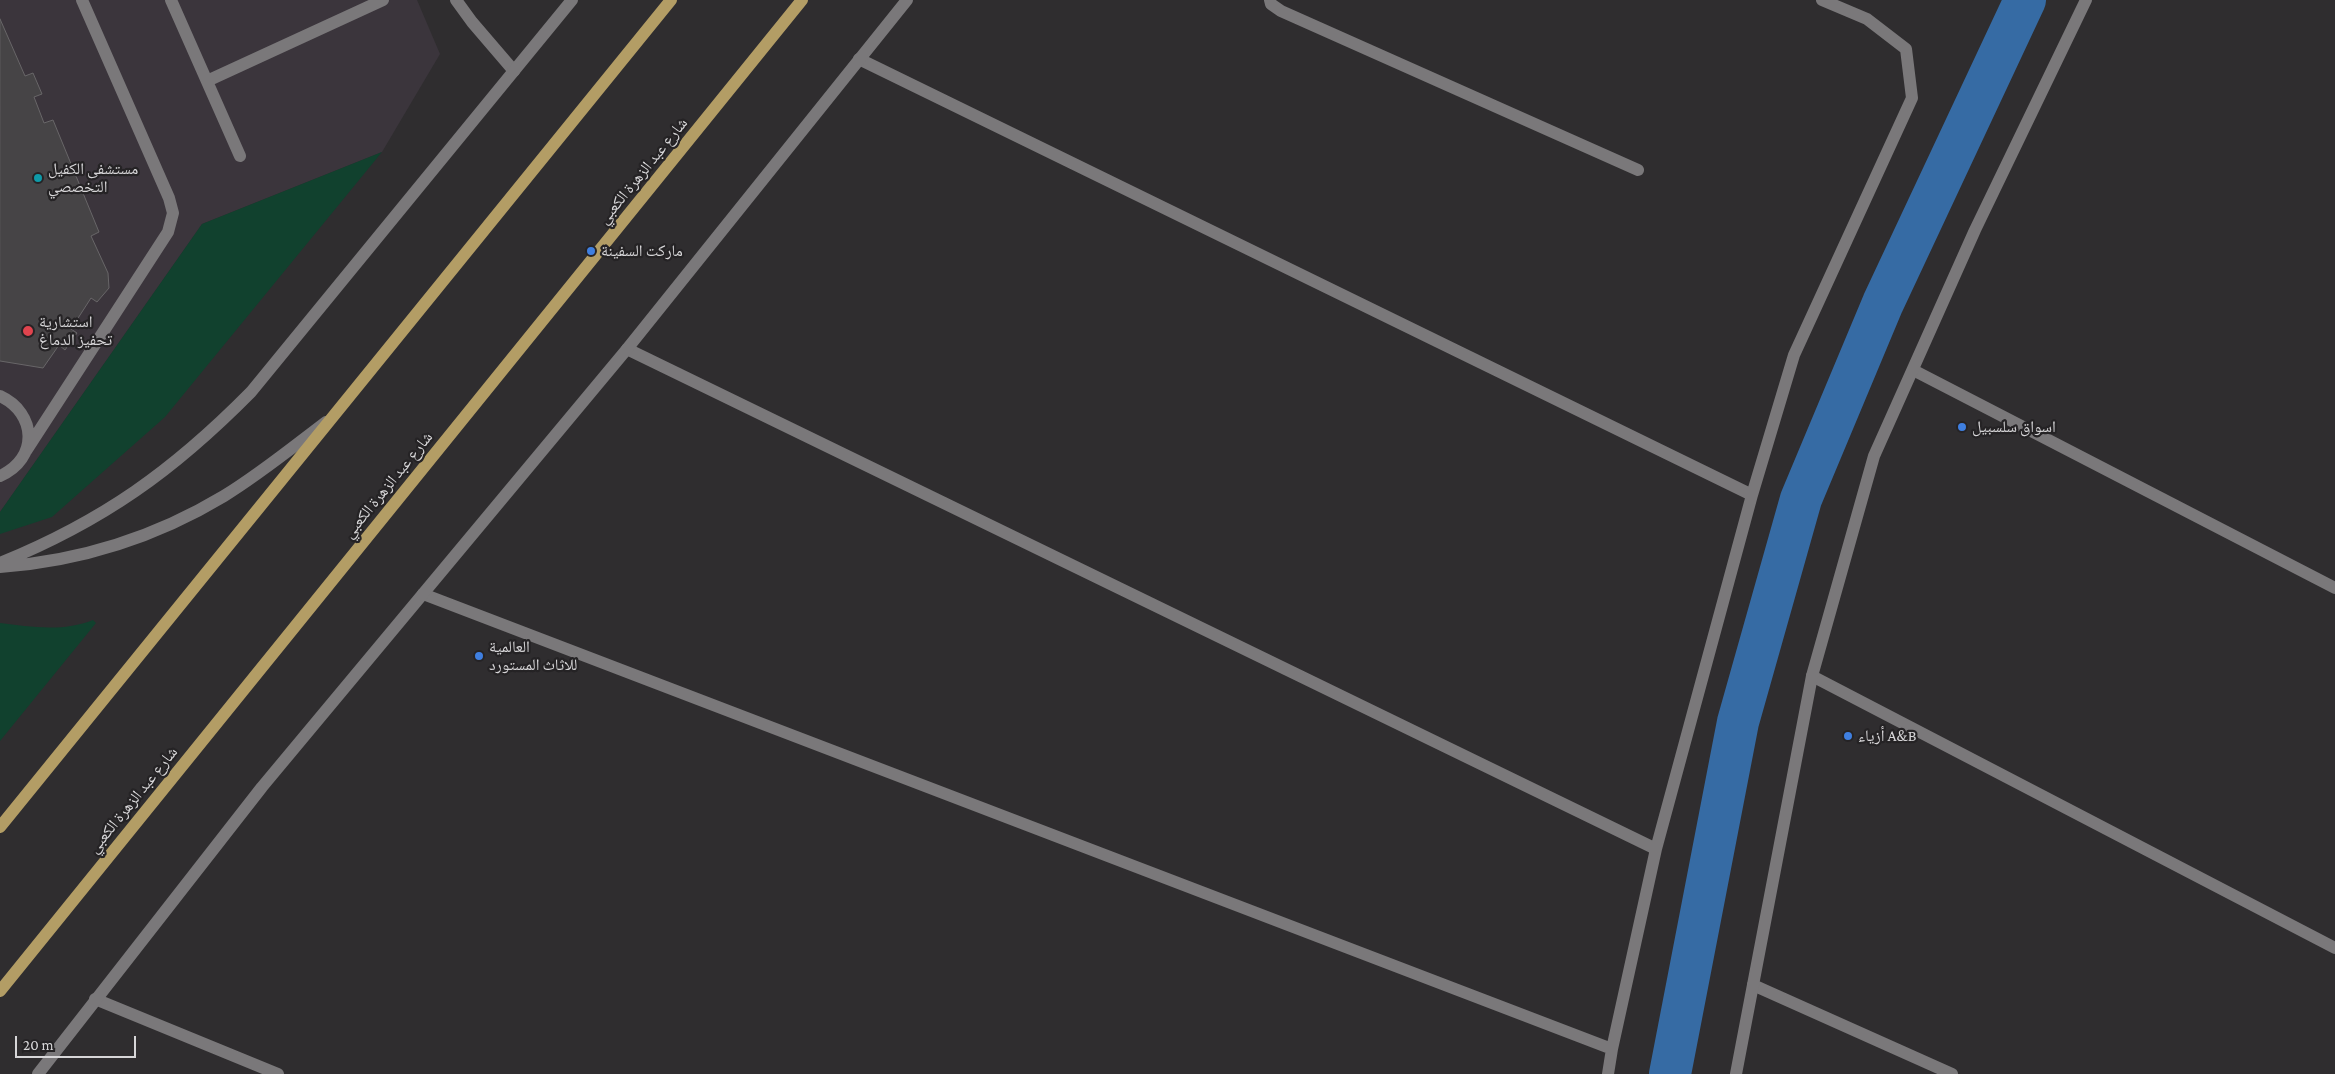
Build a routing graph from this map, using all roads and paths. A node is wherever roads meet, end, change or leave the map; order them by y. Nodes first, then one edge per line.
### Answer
1 (82, 0) edge
2 (171, 0) edge
3 (382, 0) edge
4 (456, 0) edge
5 (572, 0) edge
6 (671, 0) edge
7 (802, 0) edge
8 (907, 0) edge
9 (1270, 0) edge
10 (1822, 0) edge
11 (2086, 0) edge
12 (859, 59) junction
13 (514, 71) junction
14 (207, 81) junction
15 (240, 156) dead end
16 (1638, 170) dead end
17 (627, 349) junction
18 (1913, 370) junction
19 (0, 396) edge
20 (334, 416) junction
21 (26, 451) junction
22 (0, 476) edge
23 (1752, 495) junction
24 (0, 563) edge
25 (0, 567) edge
26 (2335, 588) edge
27 (423, 594) junction
28 (1812, 676) junction
29 (0, 827) edge
30 (1656, 849) junction
31 (2335, 948) edge
32 (1753, 985) junction
33 (0, 991) edge
34 (95, 999) junction
35 (1612, 1049) junction
36 (38, 1074) edge
37 (278, 1074) edge
38 (1608, 1074) edge
39 (1736, 1074) edge
40 (1952, 1074) edge

1 - 21 street
2 - 14 street
3 - 14 street
4 - 13 street
5 - 13 street
6 - 20 main road
7 - 33 main road, شارع عبد الزهرة الكعبي
8 - 12 street
9 - 16 street
10 - 23 street
11 - 18 street
12 - 17 street
12 - 23 street
13 - 24 street
14 - 15 street
17 - 27 street
17 - 30 street
18 - 26 street
18 - 28 street
19 - 21 street
20 - 25 street
20 - 29 main road
21 - 22 street
23 - 30 street
27 - 34 street
27 - 35 street
28 - 31 street
28 - 32 street
30 - 35 street
32 - 39 street
32 - 40 street
34 - 36 street
34 - 37 street
35 - 38 street

